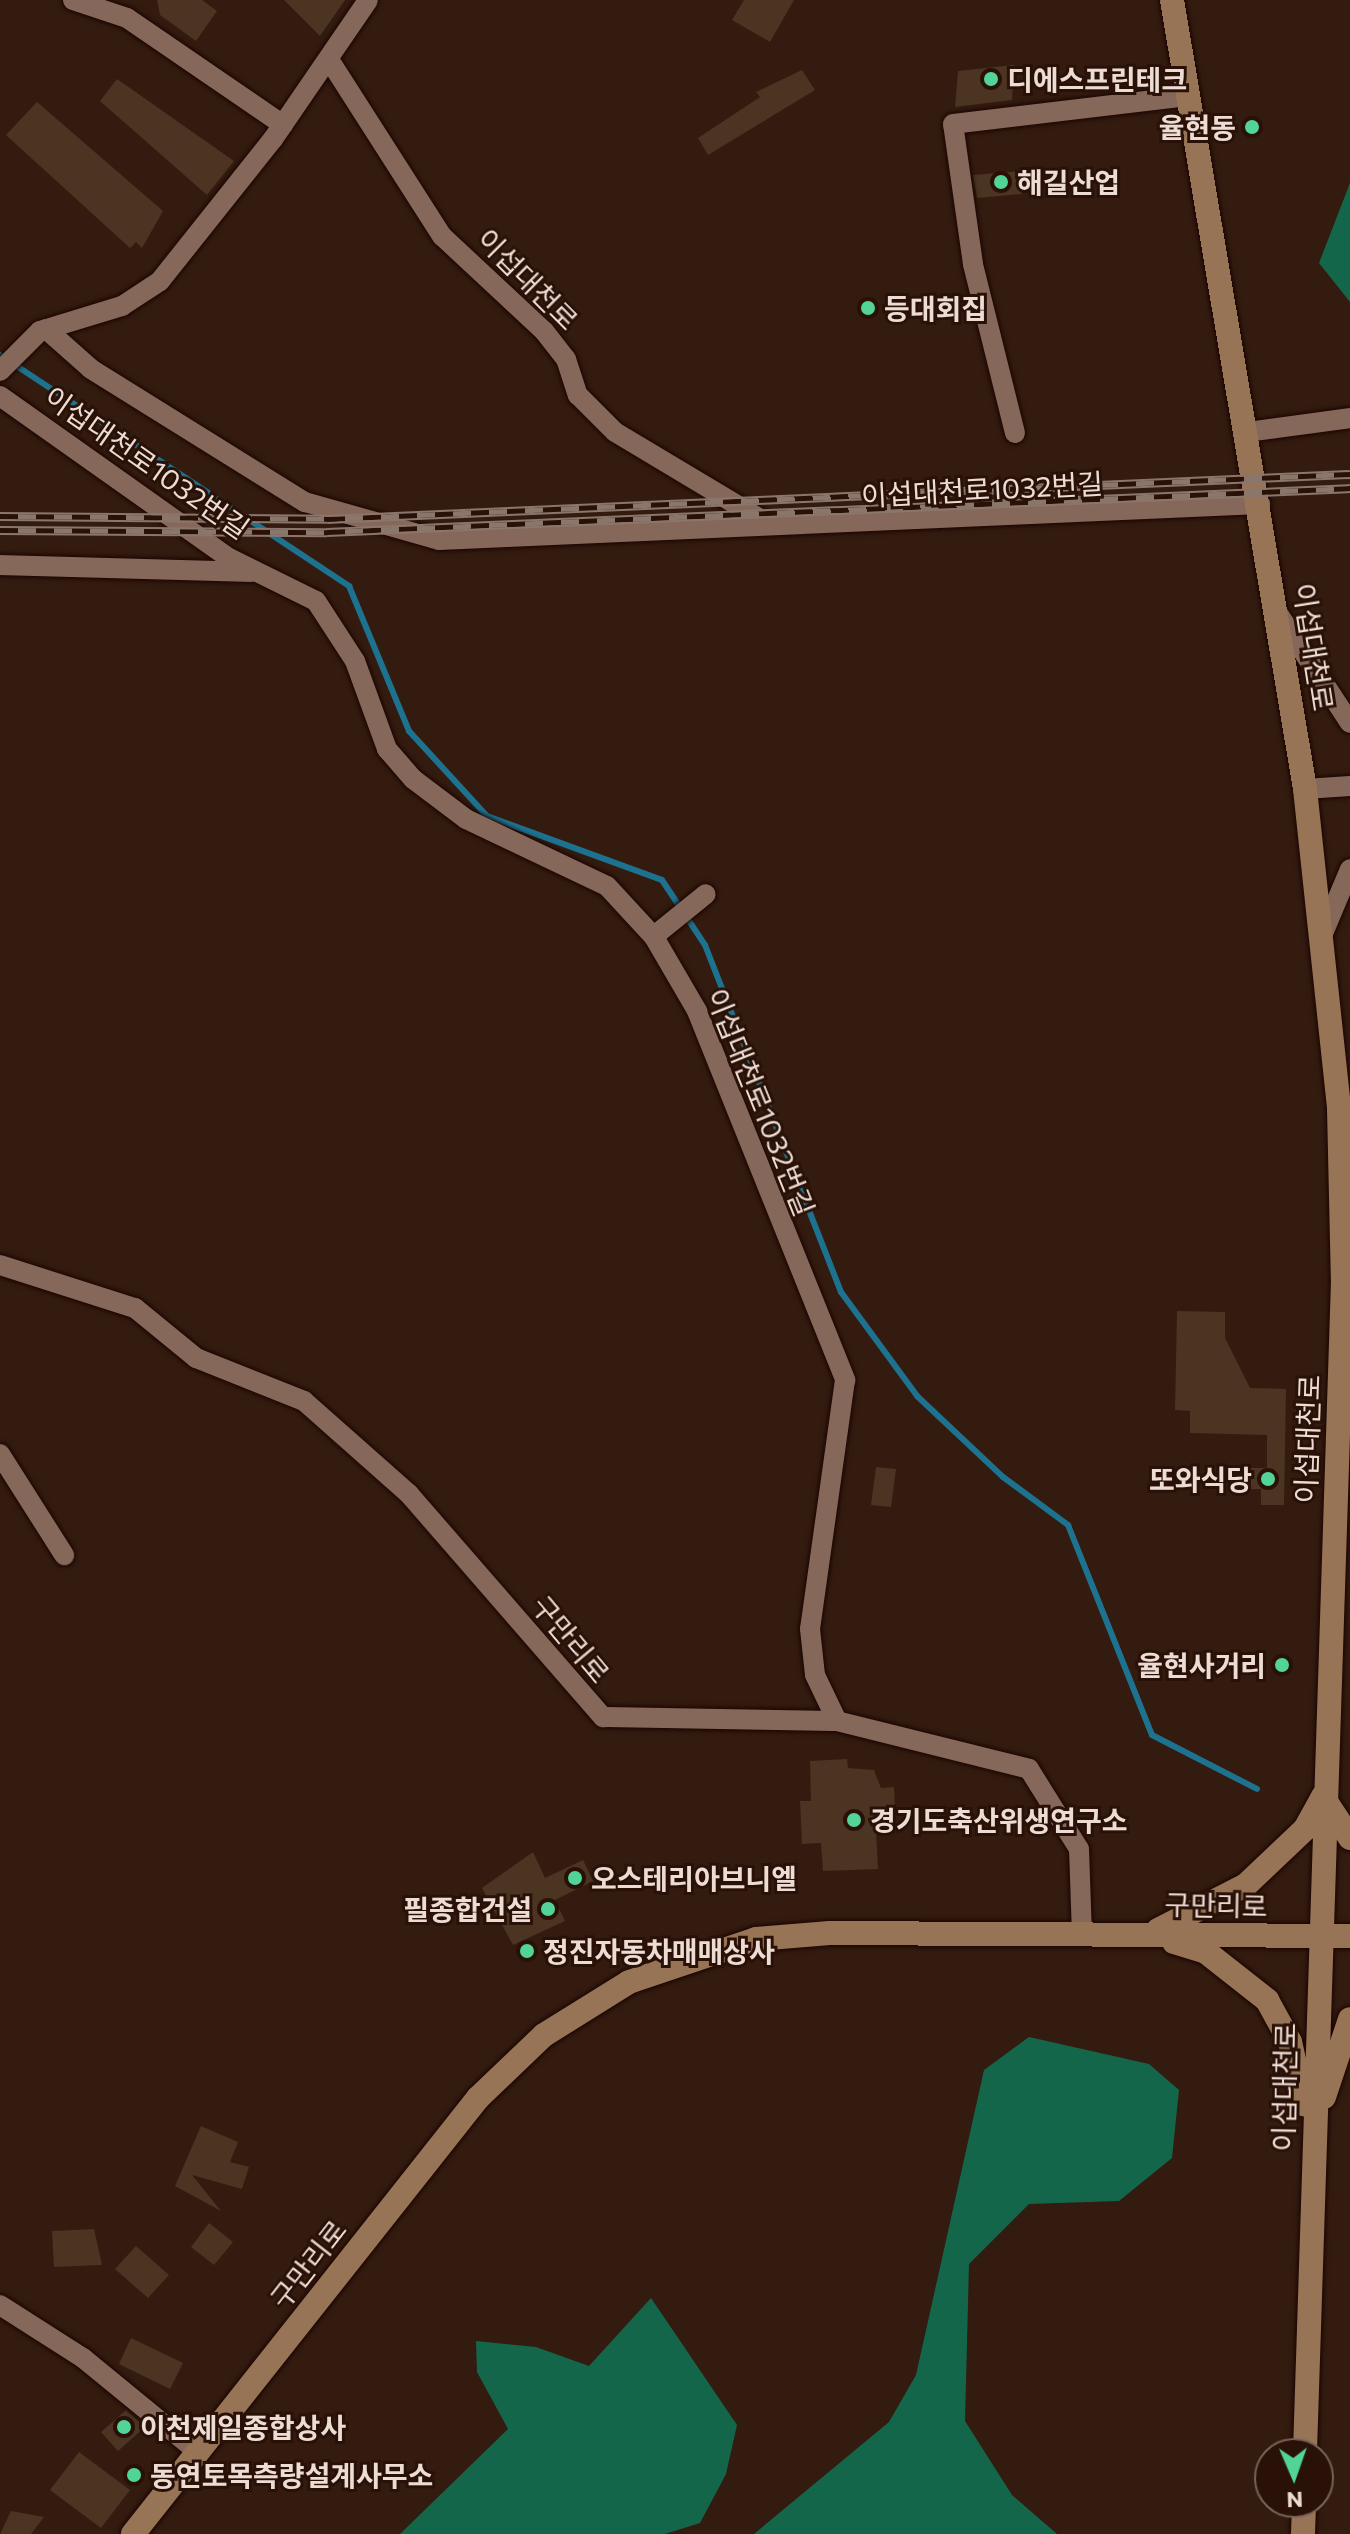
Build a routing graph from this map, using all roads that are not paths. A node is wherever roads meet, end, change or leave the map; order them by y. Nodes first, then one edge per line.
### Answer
1 (73, 0) edge
2 (368, 0) edge
3 (1172, 0) edge
4 (330, 61) junction
5 (1188, 96) junction
6 (283, 125) junction
7 (40, 332) junction
8 (0, 371) edge
9 (0, 396) edge
10 (1350, 418) edge
11 (1247, 432) junction
12 (1015, 433) dead end
13 (1260, 504) junction
14 (764, 521) dead end
15 (0, 565) edge
16 (263, 572) junction
17 (1279, 615) junction
18 (1350, 723) edge
19 (1350, 786) edge
20 (1305, 789) junction
21 (1350, 869) edge
22 (706, 894) dead end
23 (1324, 931) junction
24 (659, 932) dead end
25 (0, 1265) edge
26 (0, 1454) edge
27 (64, 1555) dead end
28 (837, 1721) junction
29 (1323, 1797) junction
30 (1350, 1838) edge
31 (1082, 1933) junction
32 (1146, 1934) junction
33 (1350, 1936) edge
34 (1317, 1937) junction
35 (1350, 2019) edge
36 (1313, 2142) junction
37 (0, 2305) edge
38 (1305, 2438) edge
39 (198, 2452) junction
40 (133, 2534) edge

1 - 6 street
2 - 4 street
3 - 5 street, 이섭대천로
4 - 6 street
4 - 14 street, 이섭대천로
5 - 11 street, 이섭대천로
5 - 12 street
6 - 7 street
7 - 8 street
7 - 13 street, 이섭대천로1032번길
9 - 16 street, 이섭대천로1032번길
10 - 11 street
11 - 13 street, 이섭대천로
13 - 17 street, 이섭대천로
15 - 16 street
16 - 28 street, 이섭대천로1032번길
17 - 18 street
17 - 20 street, 이섭대천로
19 - 20 street
20 - 23 street, 이섭대천로
21 - 23 street
22 - 24 street
23 - 29 street, 이섭대천로
25 - 28 street, 구만리로
26 - 27 street
28 - 31 street, 구만리로
29 - 30 street
29 - 32 street
29 - 34 street, 이섭대천로
31 - 32 street, 구만리로
31 - 39 street, 구만리로
32 - 34 street, 구만리로
32 - 36 street
33 - 34 street, 구만리로
34 - 36 street, 이섭대천로
35 - 36 street
36 - 38 street, 이섭대천로
37 - 39 street
39 - 40 street, 구만리로

